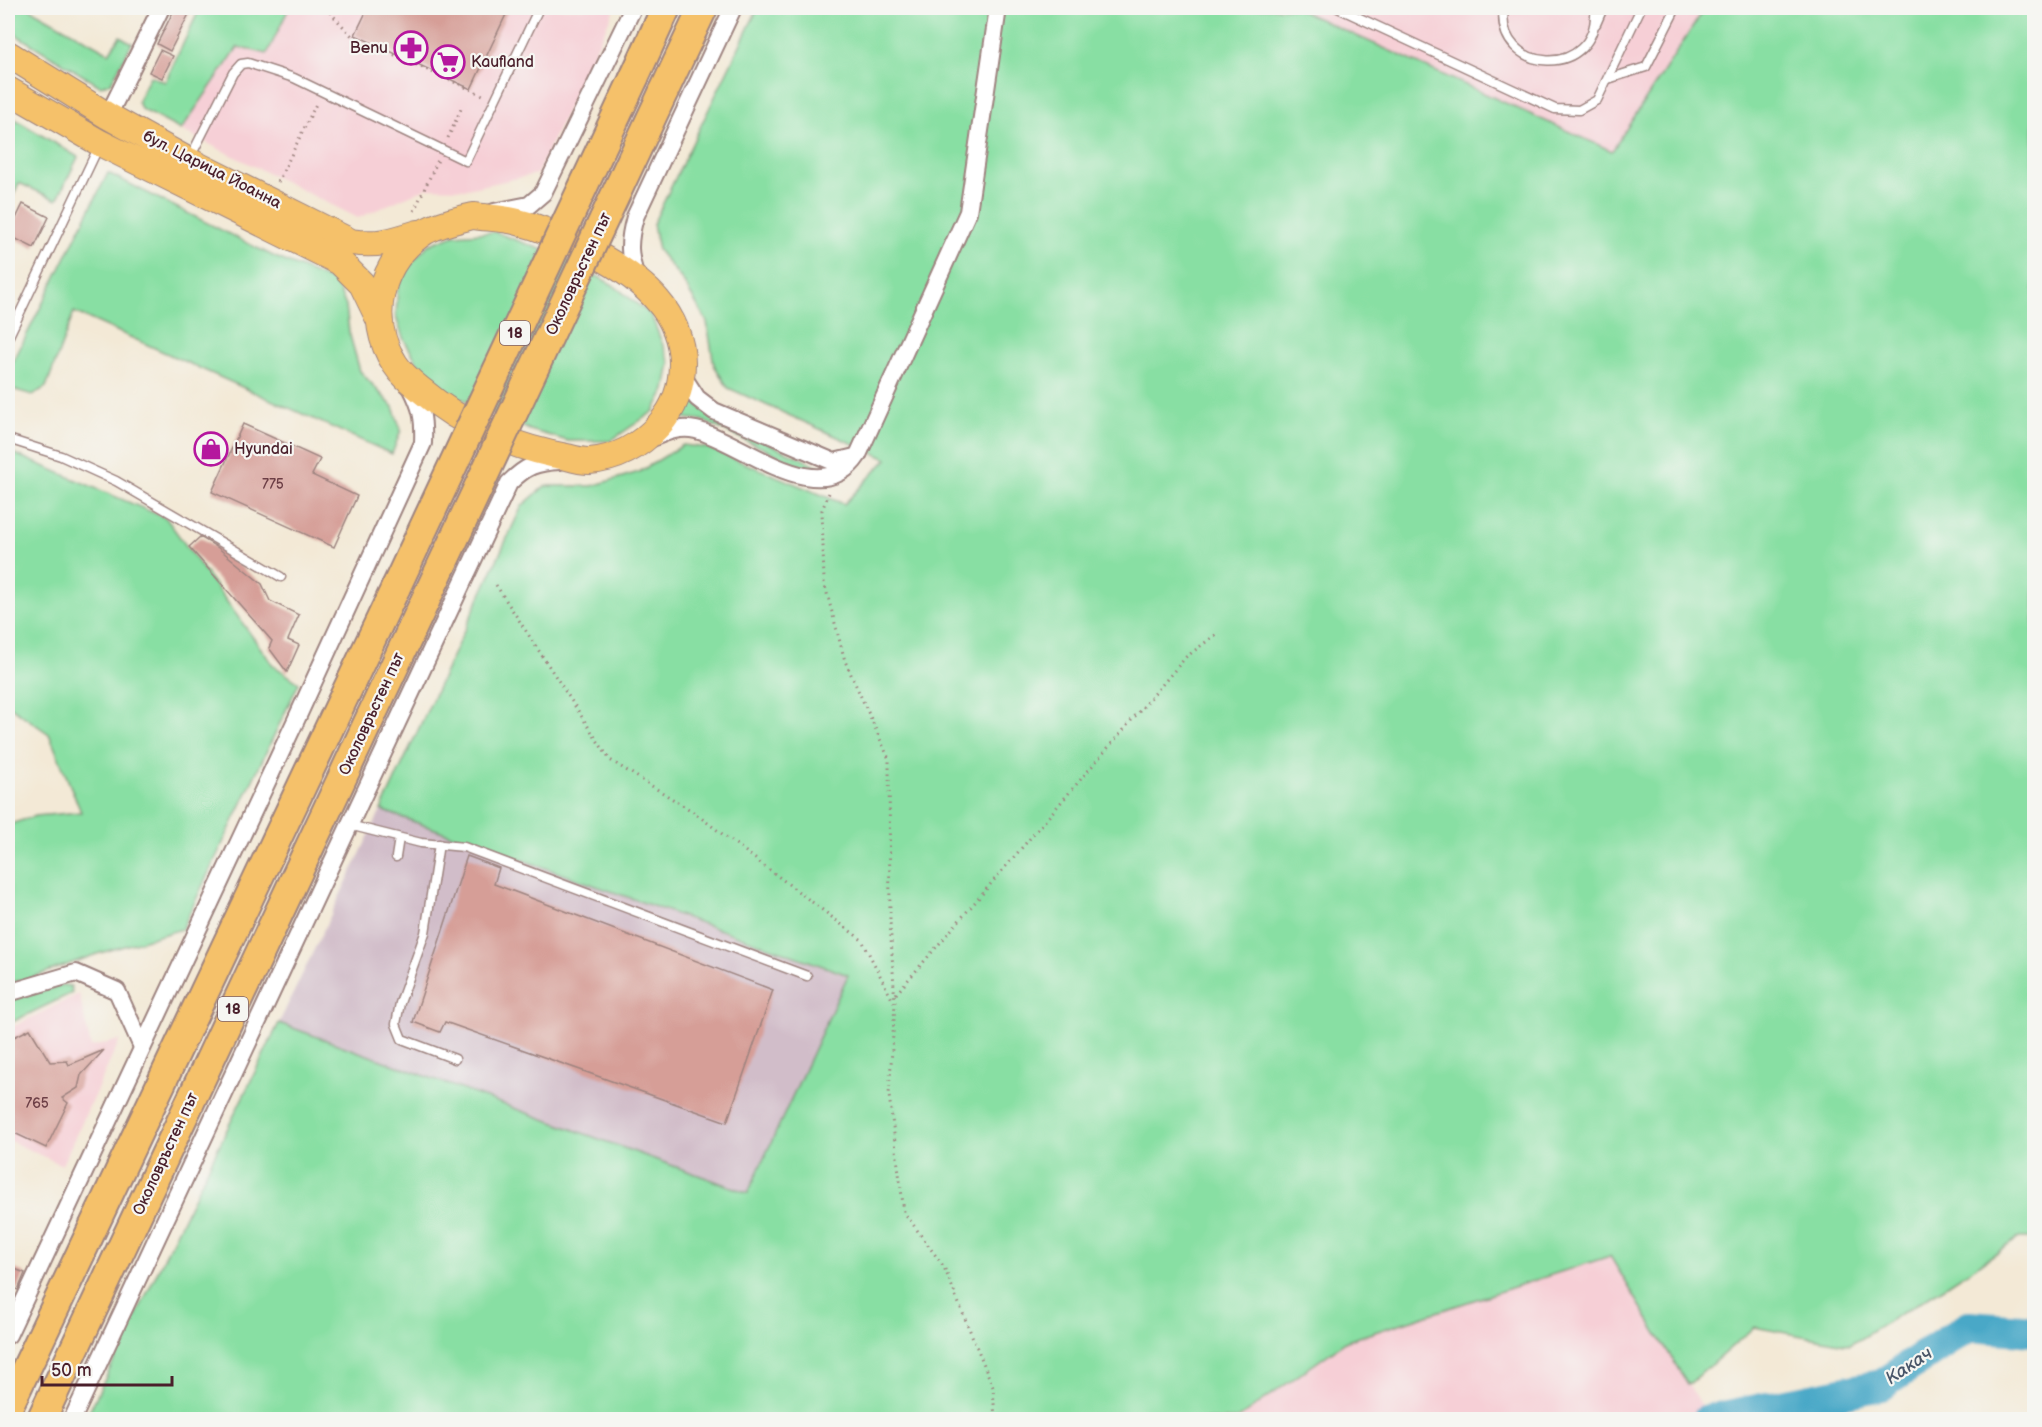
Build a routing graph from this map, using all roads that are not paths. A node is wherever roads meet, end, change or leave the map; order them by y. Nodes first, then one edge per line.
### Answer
1 (161, 8) edge
2 (539, 8) edge
3 (633, 8) edge
4 (666, 8) edge
5 (703, 8) edge
6 (733, 8) edge
7 (998, 8) edge
8 (1338, 8) edge
9 (1504, 8) edge
10 (1594, 8) edge
11 (1603, 8) edge
12 (1641, 8) edge
13 (1676, 8) edge
14 (1350, 11) edge
15 (1592, 33) junction
16 (8, 54) edge
17 (1608, 79) junction
18 (8, 90) edge
19 (108, 116) junction
20 (100, 143) junction
21 (189, 161) junction
22 (473, 216) junction
23 (427, 231) junction
24 (639, 283) junction
25 (378, 318) junction
26 (8, 338) edge
27 (682, 375) junction
28 (404, 376) junction
29 (8, 439) edge
30 (645, 441) junction
31 (858, 455) junction
32 (588, 461) junction
33 (281, 577) dead end
34 (349, 825) junction
35 (399, 837) junction
36 (439, 844) junction
37 (396, 857) dead end
38 (807, 976) dead end
39 (8, 993) edge
40 (142, 1047) junction
41 (455, 1059) dead end
42 (8, 1335) edge
43 (8, 1407) edge
44 (41, 1419) edge
45 (72, 1419) edge

1 - 19 street
2 - 21 lane
3 - 22 street
4 - 43 highway, Околовръстен път / 18, bridge
5 - 44 highway, Околовръстен път / 18, bridge
6 - 24 street, Околовръстен път
7 - 31 street
8 - 14 lane
9 - 15 lane
10 - 15 lane
11 - 15 lane
12 - 17 lane
13 - 17 lane
14 - 17 lane
16 - 19 main road, бул. Царица Йоанна
18 - 20 main road, бул. Царица Йоанна
19 - 21 main road, бул. Царица Йоанна
20 - 25 main road, бул. Царица Йоанна
20 - 26 lane
21 - 23 main road, бул. Царица Йоанна
22 - 23 main road
22 - 24 main road
23 - 25 main road
24 - 27 main road
25 - 28 main road, бул. Царица Йоанна
27 - 30 main road
27 - 31 street
28 - 32 main road, бул. Царица Йоанна
28 - 40 street
29 - 33 lane
30 - 31 street
30 - 32 main road
32 - 34 street, Околовръстен път
34 - 35 lane
34 - 45 street, Околовръстен път
35 - 36 lane
35 - 37 lane
36 - 38 lane
36 - 41 lane
39 - 40 street
40 - 42 street

